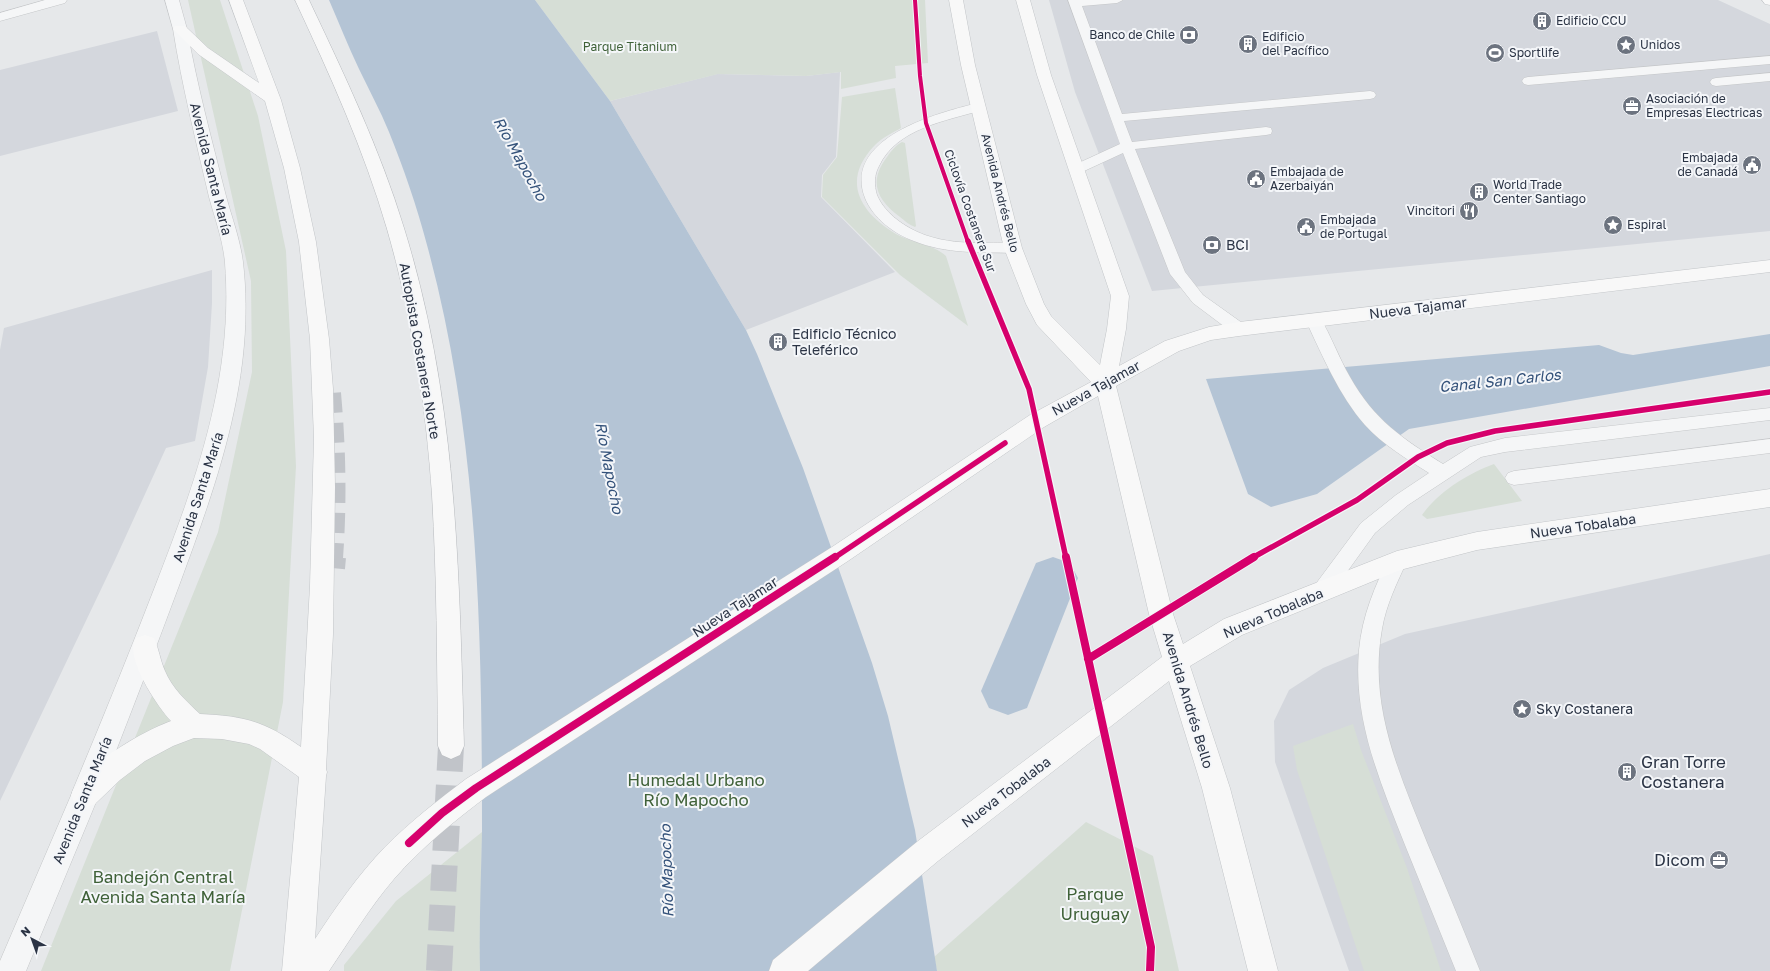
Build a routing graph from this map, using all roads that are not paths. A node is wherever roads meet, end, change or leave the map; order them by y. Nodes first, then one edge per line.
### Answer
1 (60, 0) edge
2 (172, 0) edge
3 (236, 0) edge
4 (302, 0) edge
5 (956, 0) edge
6 (1023, 0) edge
7 (1117, 0) edge
8 (1074, 2) edge
9 (0, 17) edge
10 (180, 29) junction
11 (1770, 60) edge
12 (1770, 77) edge
13 (1528, 81) dead end
14 (1716, 82) dead end
15 (1770, 87) edge
16 (1734, 91) dead end
17 (1370, 95) dead end
18 (273, 100) junction
19 (978, 107) junction
20 (1116, 118) junction
21 (1266, 130) dead end
22 (1127, 146) junction
23 (1077, 169) junction
24 (1013, 248) junction
25 (1770, 266) edge
26 (1314, 321) junction
27 (1239, 329) junction
28 (1105, 383) junction
29 (1770, 414) edge
30 (1770, 446) edge
31 (1444, 474) junction
32 (1514, 478) dead end
33 (1770, 498) edge
34 (1397, 561) junction
35 (1322, 592) junction
36 (145, 646) junction
37 (1176, 661) junction
38 (194, 726) junction
39 (451, 746) tunnel mouth
40 (314, 772) junction
41 (85, 795) junction
42 (11, 971) edge
43 (297, 971) edge
44 (310, 971) edge
45 (784, 971) edge
46 (1263, 971) edge
47 (1468, 971) edge

1 - 9 street
2 - 10 street, Avenida Santa María
3 - 18 main road
4 - 39 main road, Autopista Costanera Norte
5 - 19 main road, Avenida Andrés Bello
6 - 23 main road, Avenida Andrés Bello
7 - 8 lane
8 - 20 lane
10 - 18 main road
10 - 36 street, Avenida Santa María
11 - 13 lane
12 - 14 lane
15 - 16 lane
17 - 20 lane
18 - 40 main road
19 - 24 main road, Avenida Andrés Bello
19 - 24 lane
20 - 22 lane
21 - 22 lane
22 - 23 lane
22 - 27 lane
23 - 28 main road, Avenida Andrés Bello
24 - 28 main road, Avenida Andrés Bello
25 - 26 main road, Nueva Tajamar
26 - 27 main road, Nueva Tajamar
26 - 31 lane
27 - 28 main road, Nueva Tajamar
28 - 37 main road, Avenida Andrés Bello
28 - 44 main road, Nueva Tajamar
29 - 31 lane
30 - 32 lane
31 - 35 lane
33 - 34 main road, Nueva Tobalaba
34 - 35 main road, Nueva Tobalaba
34 - 47 lane
35 - 37 main road, Nueva Tobalaba
36 - 38 main road
36 - 41 street, Avenida Santa María
37 - 45 main road, Nueva Tobalaba
37 - 46 main road, Avenida Andrés Bello
38 - 40 main road
38 - 41 main road
40 - 43 main road
41 - 42 street, Avenida Santa María

